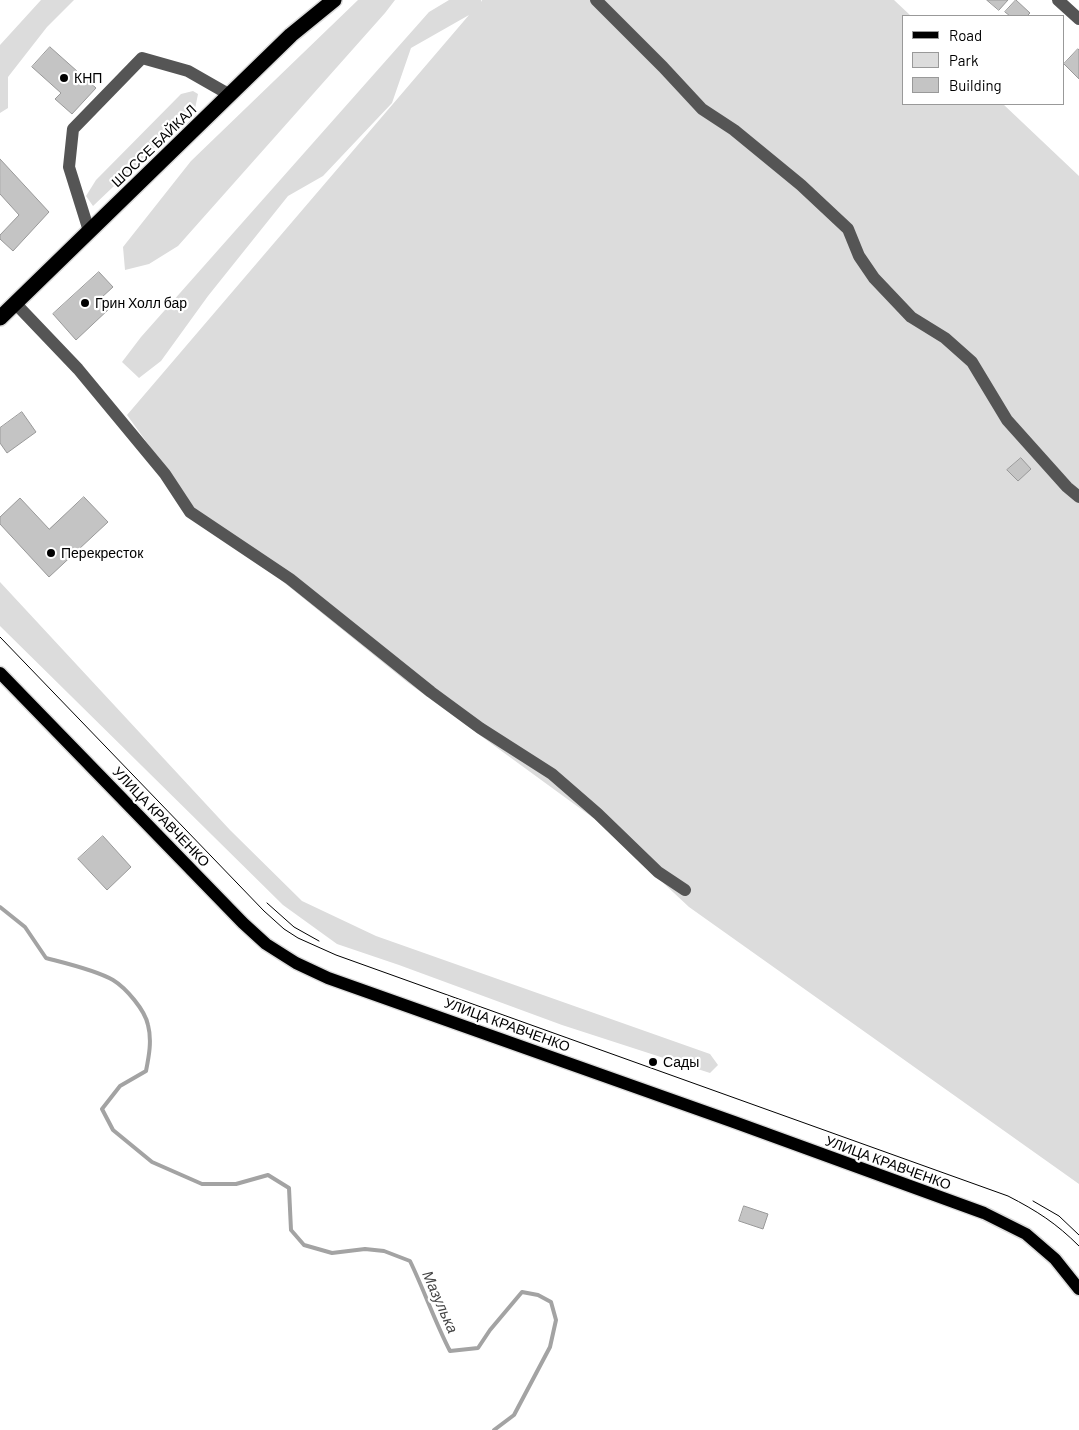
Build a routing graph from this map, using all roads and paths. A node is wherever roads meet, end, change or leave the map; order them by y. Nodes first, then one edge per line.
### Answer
1 (334, 0) edge
2 (596, 0) edge
3 (1058, 0) edge
4 (1079, 19) edge
5 (230, 95) junction
6 (89, 231) junction
7 (15, 303) junction
8 (0, 318) edge
9 (1079, 498) edge
10 (0, 673) edge
11 (685, 890) dead end
12 (1079, 1289) edge

1 - 5 highway, ШОССЕ БАЙКАЛ
2 - 9 street
3 - 4 street
5 - 6 highway, ШОССЕ БАЙКАЛ
5 - 6 street
6 - 7 highway, ШОССЕ БАЙКАЛ
7 - 8 highway, ШОССЕ БАЙКАЛ
7 - 11 street
10 - 12 main road, УЛИЦА КРАВЧЕНКО

